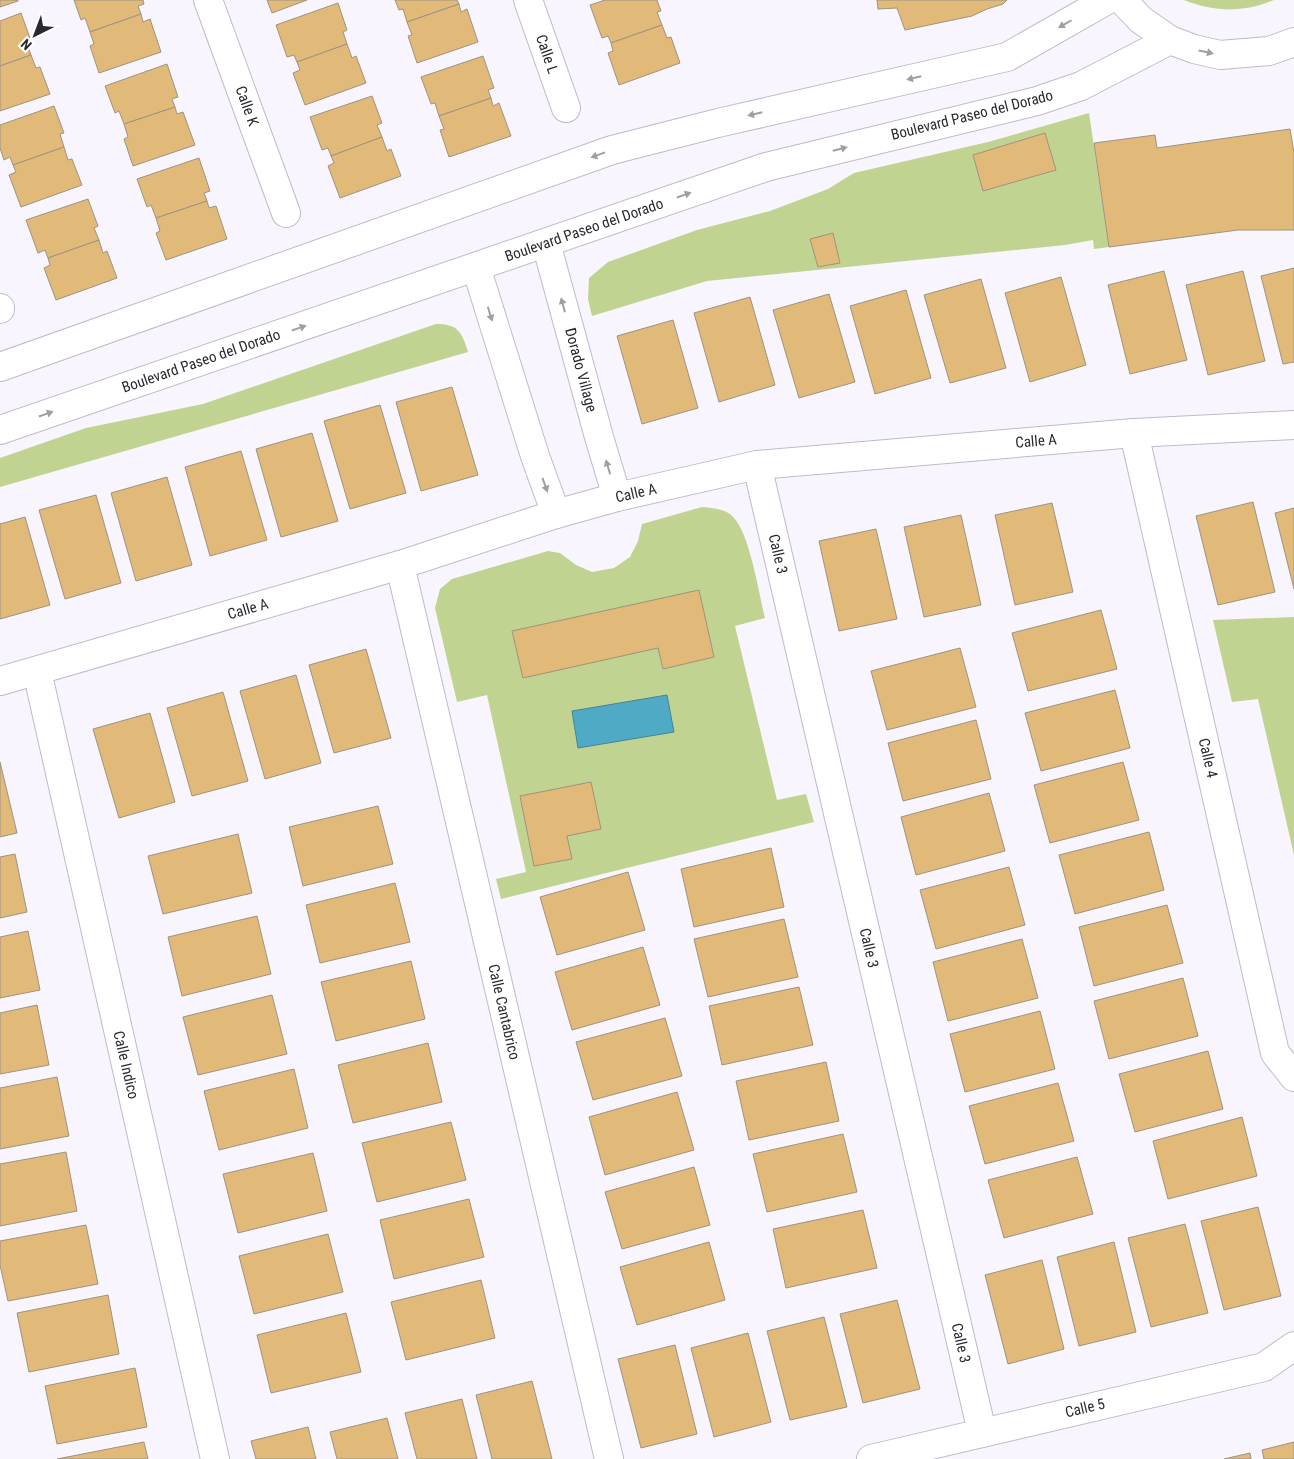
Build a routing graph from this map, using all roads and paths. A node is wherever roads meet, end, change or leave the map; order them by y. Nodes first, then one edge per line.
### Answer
1 (208, 0) edge
2 (528, 0) edge
3 (1108, 0) edge
4 (1122, 0) edge
5 (1170, 40) junction
6 (1294, 42) edge
7 (566, 108) dead end
8 (286, 213) dead end
9 (546, 243) junction
10 (476, 267) junction
11 (0, 367) edge
12 (1294, 426) edge
13 (0, 430) edge
14 (1134, 433) junction
15 (757, 465) junction
16 (617, 497) junction
17 (556, 514) junction
18 (400, 565) junction
19 (37, 671) junction
20 (0, 681) edge
21 (1294, 1077) edge
22 (1294, 1346) edge
23 (982, 1432) junction
24 (215, 1459) edge
25 (609, 1459) edge
26 (871, 1459) edge

1 - 8 street, Calle K
2 - 7 street, Calle L
3 -> 11 street
4 - 5 street
5 -> 6 street
9 -> 5 street, Boulevard Paseo del Dorado
9 - 10 street, Boulevard Paseo del Dorado
16 -> 9 street, Dorado Village
13 -> 10 street, Boulevard Paseo del Dorado
10 -> 17 street
12 - 14 street, Calle A
14 - 15 street, Calle A
14 - 21 street, Calle 4
15 - 16 street, Calle A
15 - 23 street, Calle 3
16 - 17 street, Calle A
17 - 18 street, Calle A
18 - 19 street, Calle A
18 - 25 street, Calle Cantabrico
19 - 20 street, Calle A
19 - 24 street, Calle Indico
22 - 23 street, Calle 5
23 - 26 street, Calle 5

